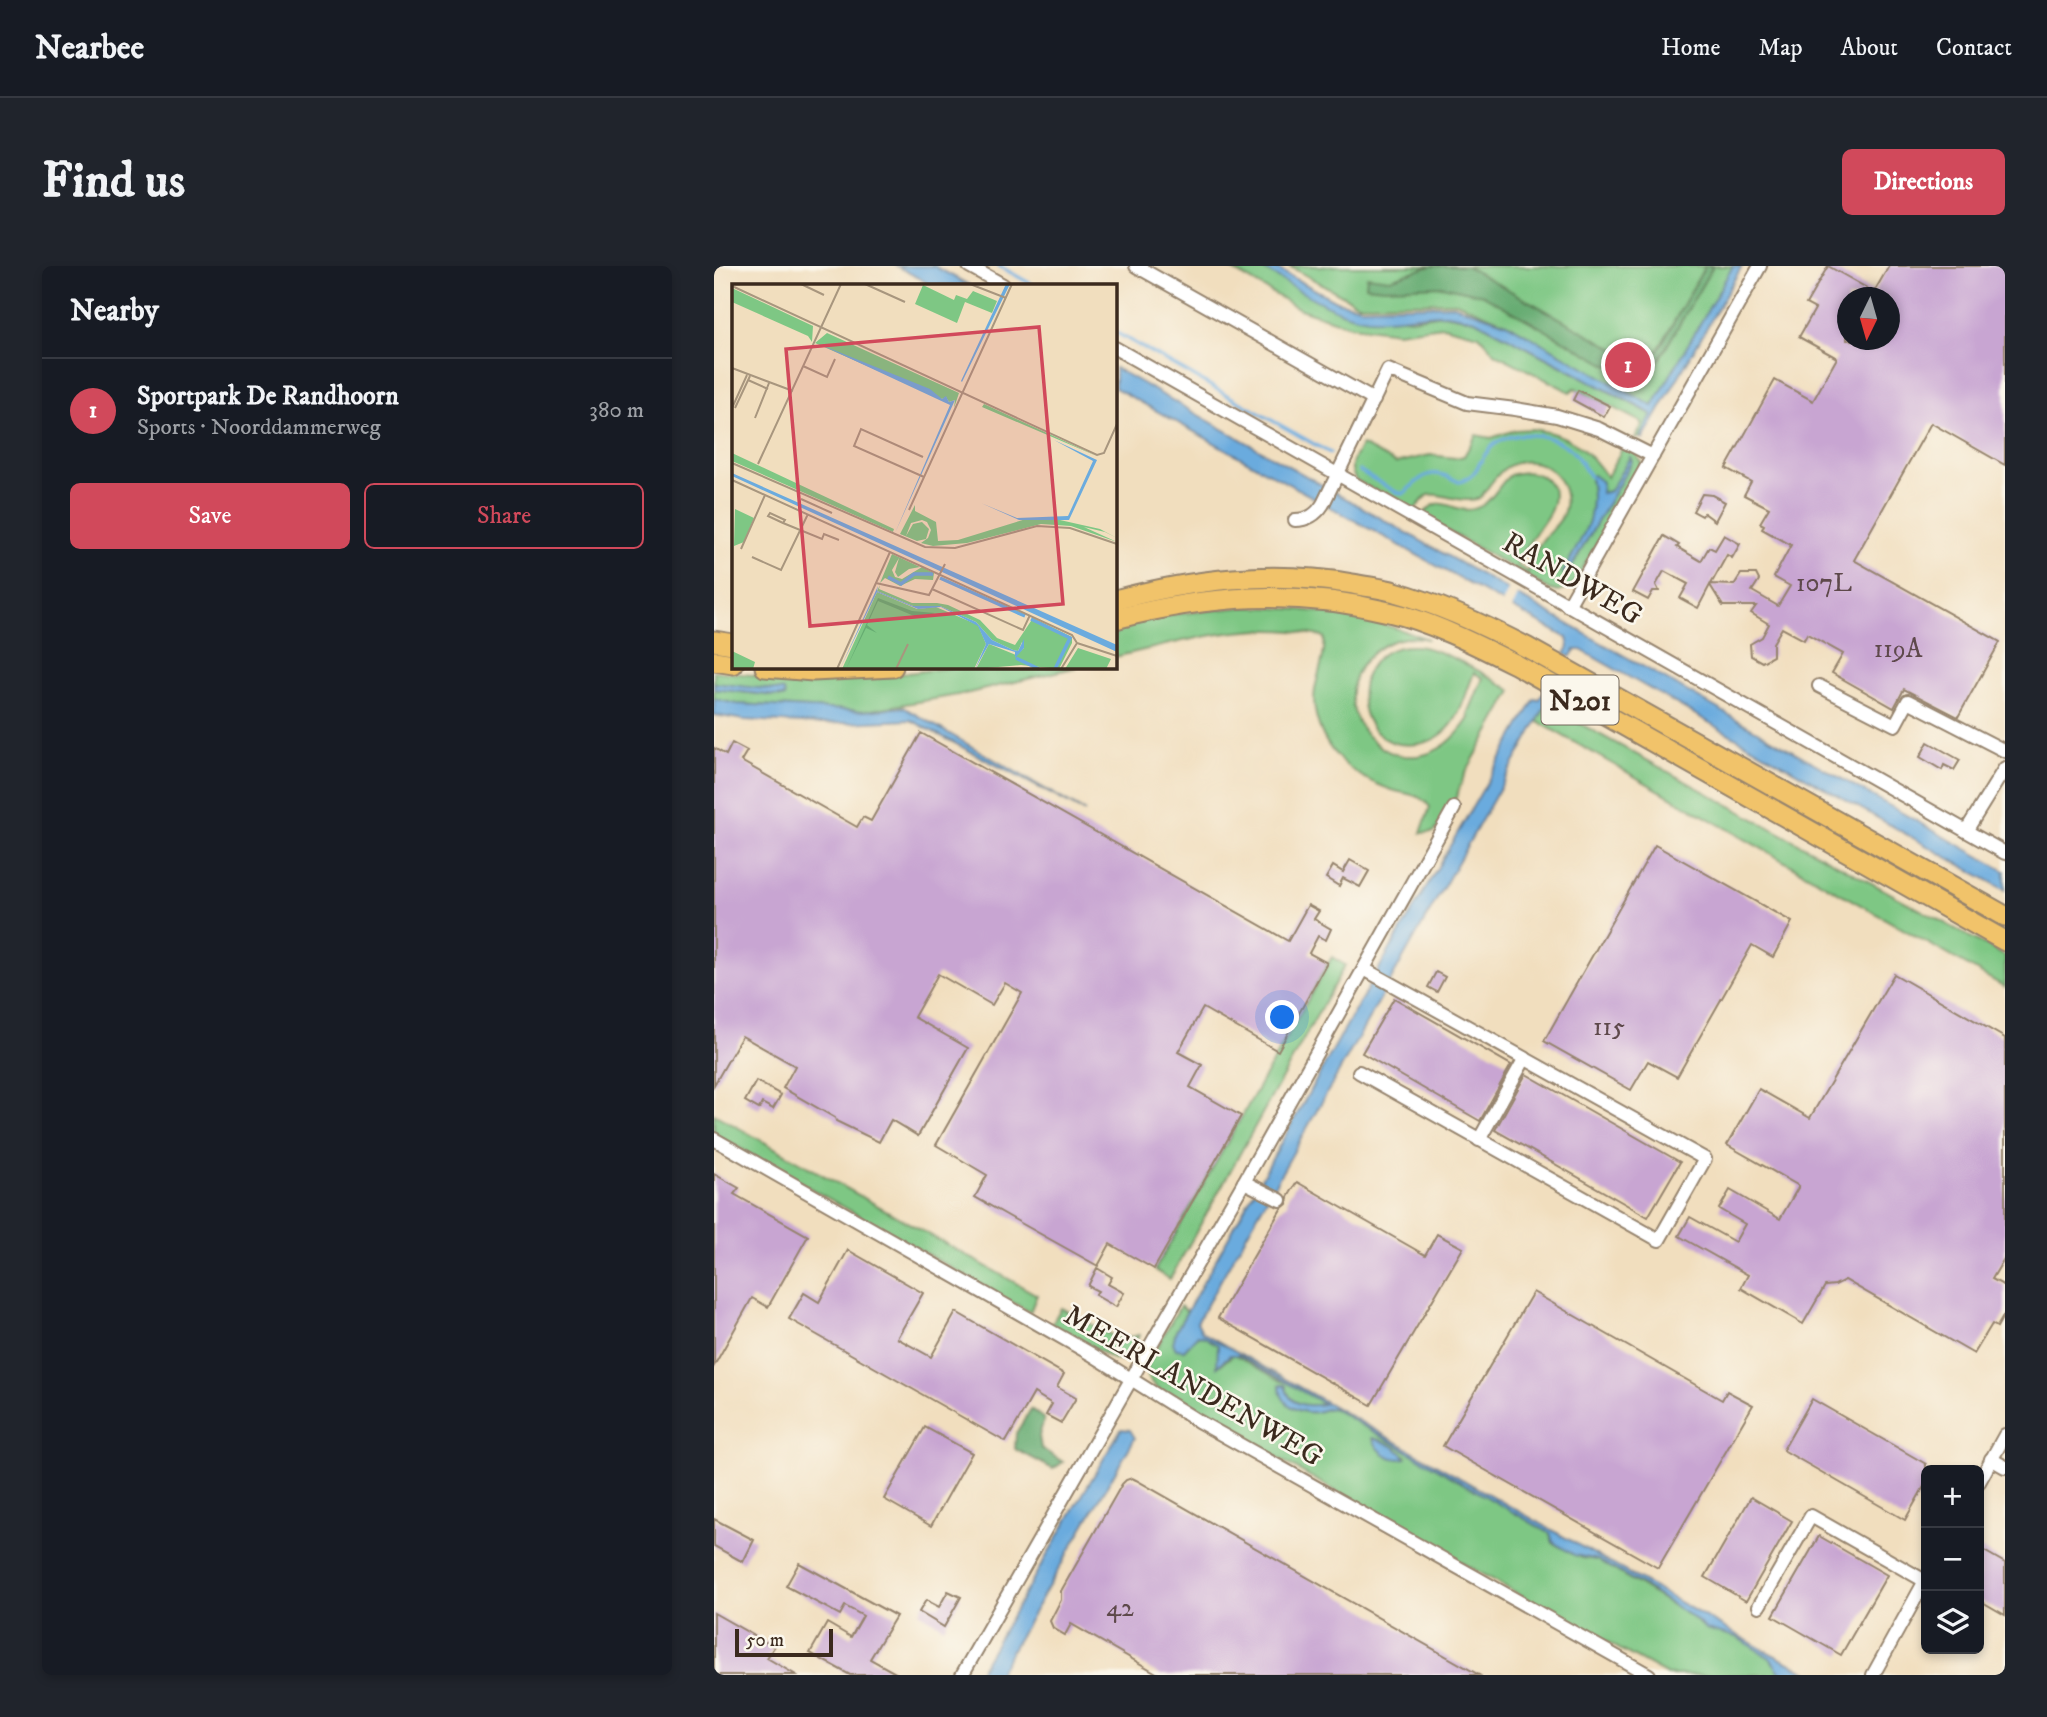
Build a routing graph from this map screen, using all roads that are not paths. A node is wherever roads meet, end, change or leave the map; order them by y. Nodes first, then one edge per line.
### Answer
1 (969, 266) edge
2 (1136, 266) edge
3 (1760, 266) edge
4 (1001, 284) edge
5 (1116, 349) edge
6 (1374, 400) junction
7 (1653, 456) junction
8 (1338, 475) junction
9 (1295, 520) dead end
10 (1116, 600) edge
11 (1568, 606) junction
12 (1116, 619) edge
13 (714, 640) edge
14 (732, 644) edge
15 (714, 661) edge
16 (732, 664) edge
17 (777, 668) edge
18 (873, 668) edge
19 (1819, 685) dead end
20 (2005, 751) edge
21 (2005, 768) edge
22 (1454, 808) dead end
23 (1966, 831) junction
24 (2005, 853) edge
25 (2005, 916) edge
26 (2005, 941) edge
27 (1366, 970) junction
28 (1525, 1058) junction
29 (1359, 1072) dead end
30 (714, 1139) edge
31 (1479, 1140) junction
32 (1247, 1183) junction
33 (1278, 1199) dead end
34 (1131, 1378) junction
35 (2005, 1435) edge
36 (1991, 1459) junction
37 (2005, 1467) edge
38 (1984, 1472) edge
39 (1921, 1577) edge
40 (1921, 1589) edge
41 (1759, 1606) dead end
42 (962, 1675) edge
43 (1649, 1675) edge
44 (1873, 1675) edge

1 - 4 street
2 - 6 street
3 - 7 street
5 - 8 street, RANDWEG
6 - 7 street
6 - 8 street
7 - 11 street
8 - 9 street
8 - 11 street, RANDWEG
10 - 25 highway, N201
11 - 23 street, RANDWEG
12 - 26 highway, N201
13 - 14 highway
15 - 16 highway
17 - 18 highway
19 - 20 street
21 - 23 street
22 - 27 street
23 - 24 street, RANDWEG
27 - 28 street
27 - 32 street
28 - 31 street
28 - 31 street
29 - 31 street
30 - 34 street, MEERLANDENWEG
32 - 33 street
32 - 34 street
34 - 42 street
34 - 43 street, MEERLANDENWEG
35 - 36 street
36 - 37 street
36 - 38 street
39 - 41 street
40 - 44 street

